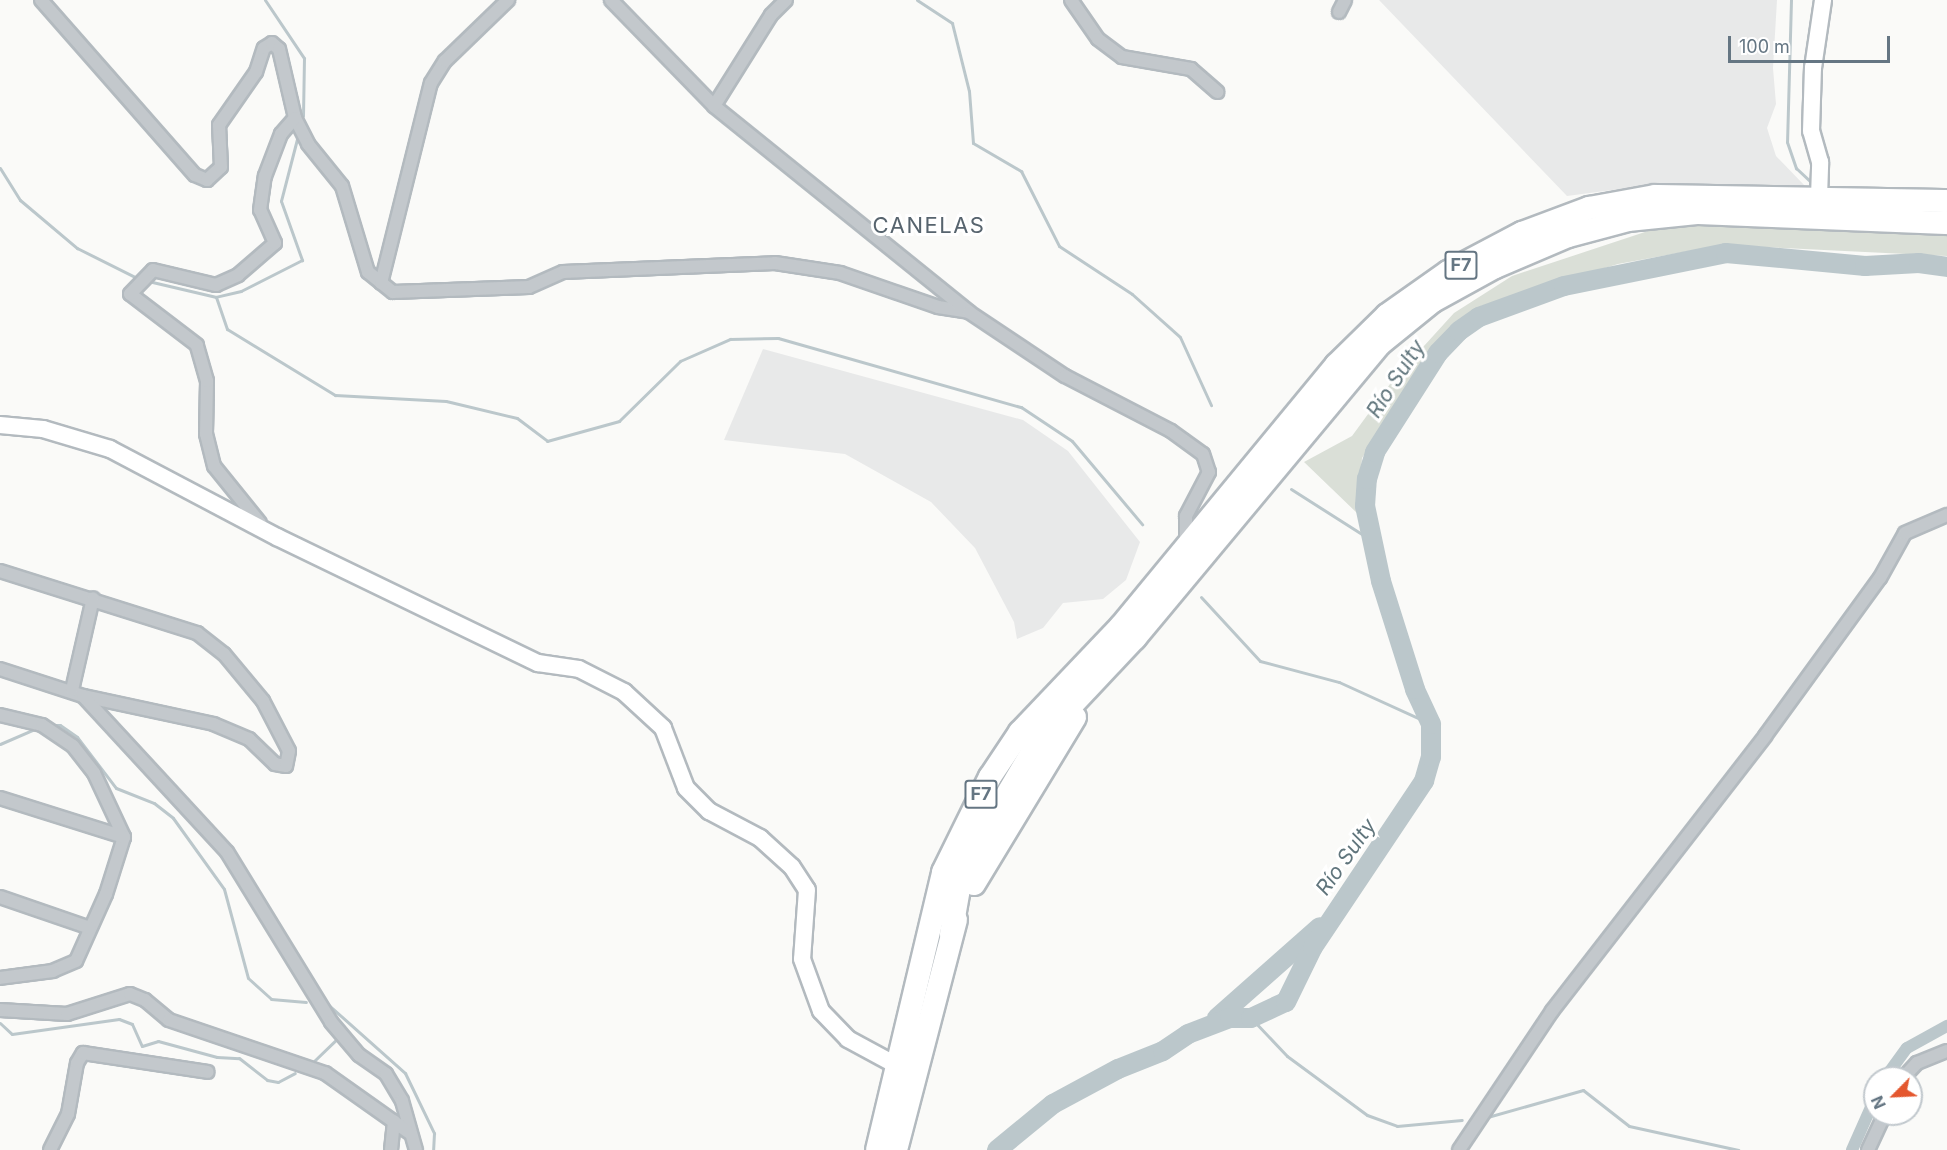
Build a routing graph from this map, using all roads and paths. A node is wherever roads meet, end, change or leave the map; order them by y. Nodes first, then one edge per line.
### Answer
1 (41, 0) edge
2 (508, 0) edge
3 (612, 0) edge
4 (786, 0) edge
5 (1071, 0) edge
6 (1345, 0) edge
7 (1823, 0) edge
8 (1339, 12) dead end
9 (1217, 92) dead end
10 (714, 106) junction
11 (295, 118) junction
12 (1819, 197) junction
13 (1947, 201) edge
14 (1947, 223) edge
15 (381, 283) junction
16 (969, 312) junction
17 (0, 425) edge
18 (1947, 515) edge
19 (277, 537) junction
20 (1186, 546) junction
21 (0, 571) edge
22 (93, 598) junction
23 (0, 669) edge
24 (77, 693) junction
25 (0, 715) edge
26 (0, 798) edge
27 (124, 837) junction
28 (0, 897) edge
29 (90, 928) junction
30 (38, 973) junction
31 (0, 978) edge
32 (0, 986) edge
33 (0, 1011) edge
34 (1947, 1051) edge
35 (898, 1066) junction
36 (1914, 1066) edge
37 (208, 1072) dead end
38 (394, 1121) junction
39 (1879, 1126) edge
40 (411, 1134) junction
41 (50, 1150) edge
42 (390, 1150) edge
43 (416, 1150) edge
44 (877, 1150) edge
45 (897, 1150) edge
46 (1459, 1150) edge
47 (1868, 1150) edge

1 - 11 street
2 - 15 street
3 - 10 street
4 - 10 street
5 - 9 street
6 - 8 street
7 - 12 street
10 - 16 street
11 - 15 street
11 - 19 street
12 - 13 highway, F7
12 - 20 highway, F7
14 - 45 highway, F7
15 - 16 street
16 - 20 street
17 - 19 street
18 - 46 street
19 - 35 street
20 - 35 highway, F7
21 - 22 street
22 - 24 street
22 - 24 street
23 - 24 street
24 - 40 street
25 - 27 street
26 - 27 street
27 - 29 street
28 - 29 street
29 - 30 street
30 - 31 street
30 - 32 street
33 - 38 street
34 - 36 street
35 - 44 highway, F7
37 - 41 street
38 - 40 street
38 - 42 street
39 - 47 street
40 - 43 street

